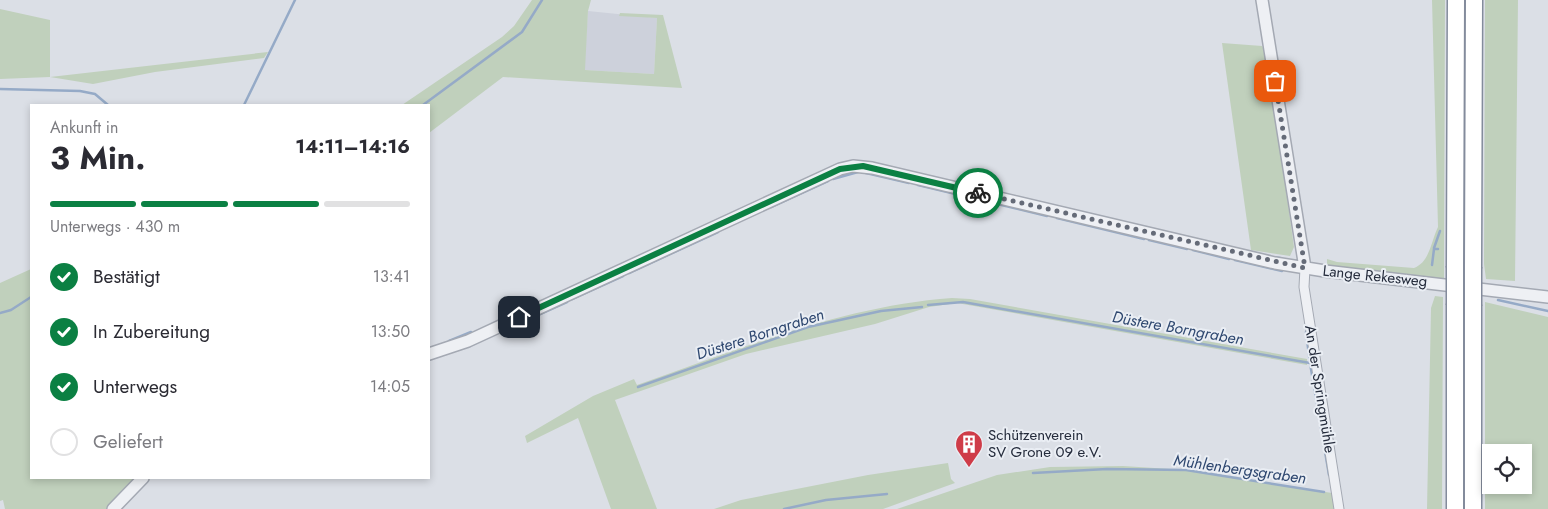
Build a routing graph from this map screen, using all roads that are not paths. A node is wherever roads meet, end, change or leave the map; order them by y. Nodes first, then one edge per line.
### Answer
1 (1262, 0) edge
2 (1456, 0) edge
3 (1474, 0) edge
4 (1305, 268) junction
5 (1548, 297) edge
6 (430, 354) edge
7 (142, 479) edge
8 (113, 509) edge
9 (1339, 509) edge
10 (1455, 509) edge
11 (1472, 509) edge

1 - 4 street
2 - 10 highway, bridge
3 - 11 highway, bridge
4 - 5 street, Lange Rekesweg
4 - 6 street, Lange Rekesweg
4 - 9 street, An der Springmühle
7 - 8 street

